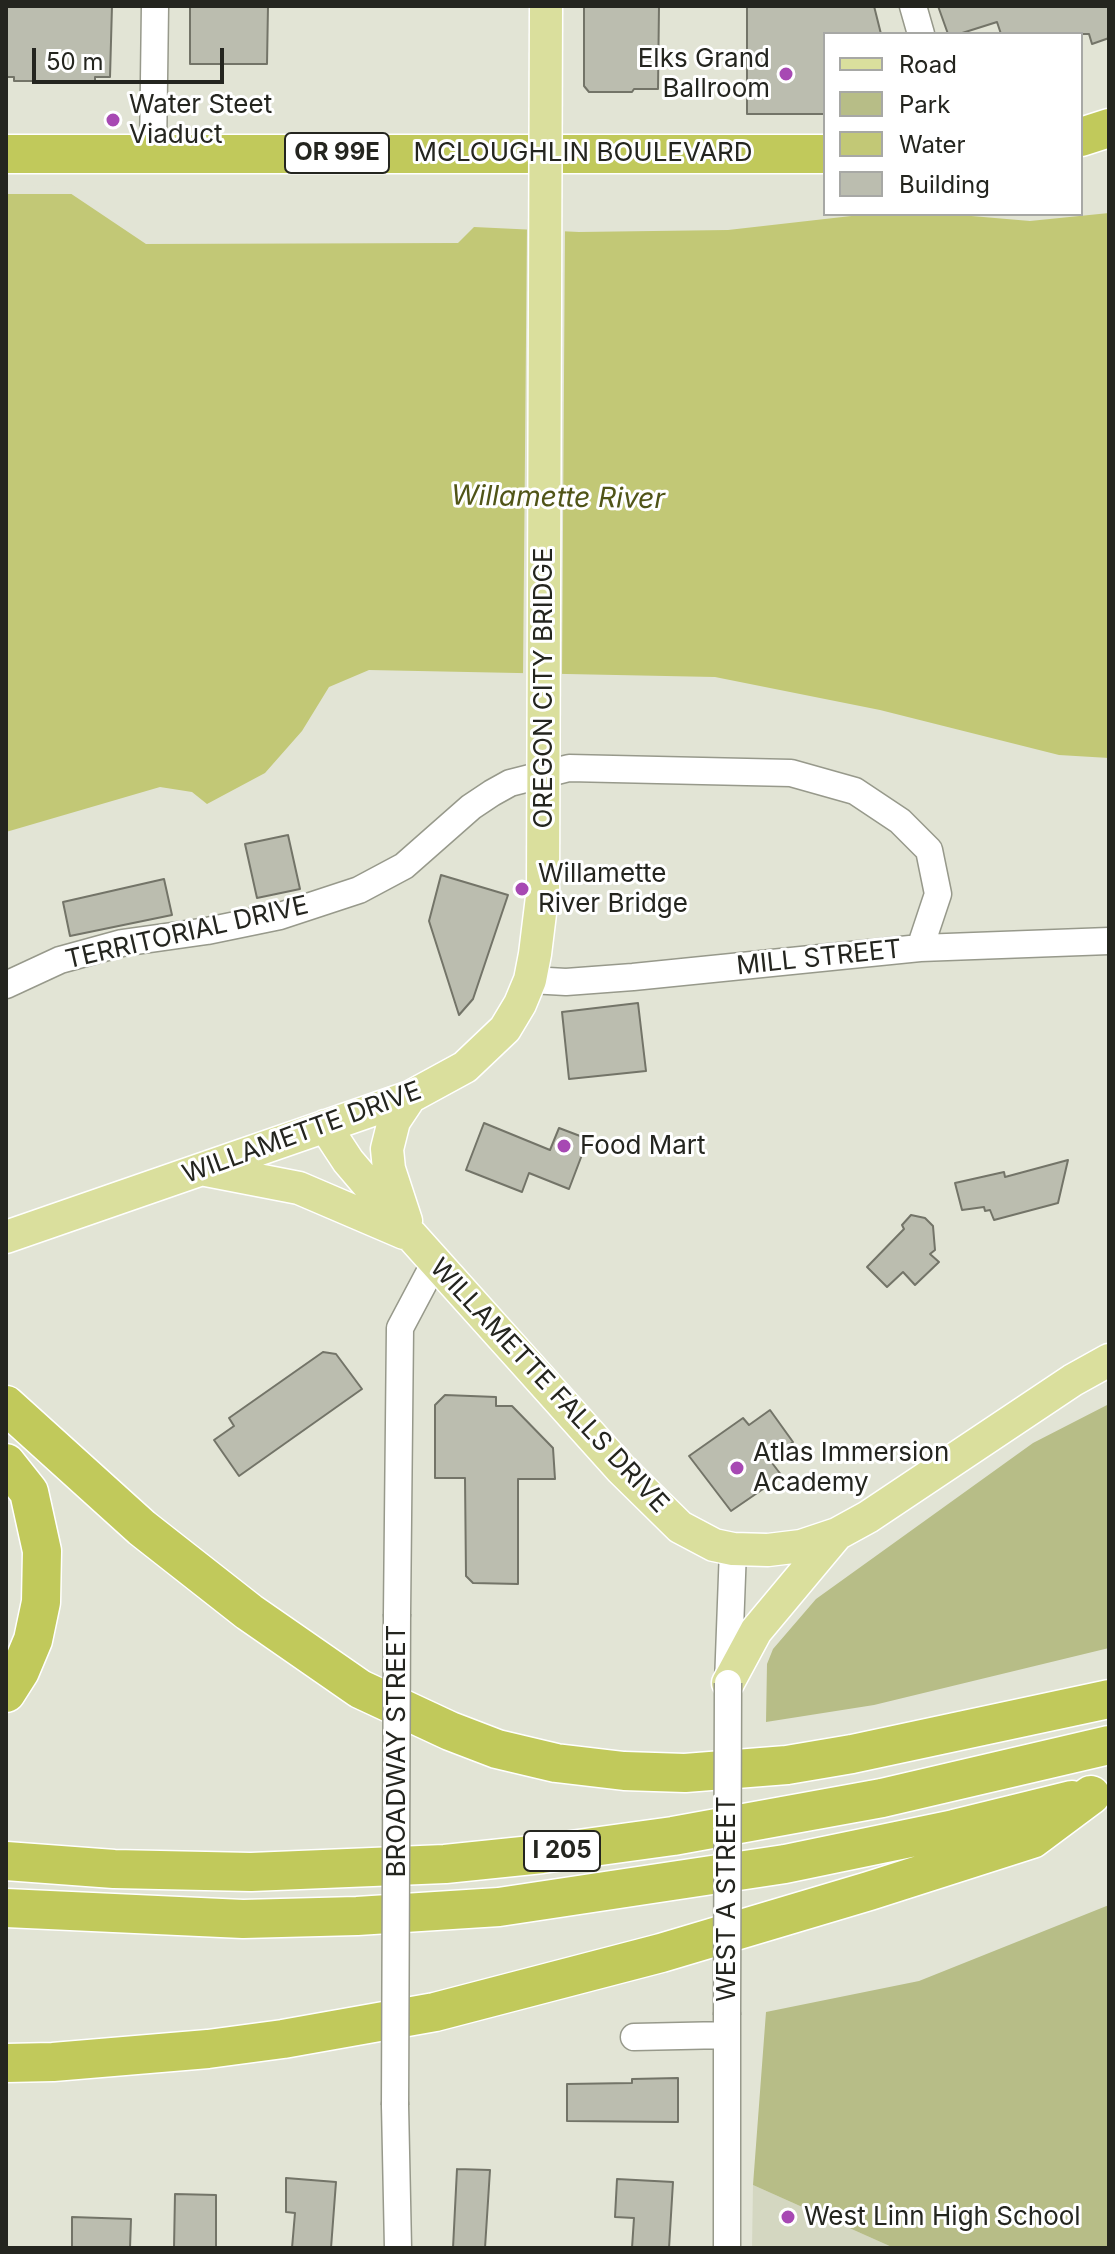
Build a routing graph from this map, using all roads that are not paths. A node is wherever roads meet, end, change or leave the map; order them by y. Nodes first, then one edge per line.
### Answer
1 (155, 6) edge
2 (546, 6) edge
3 (913, 6) edge
4 (920, 32) edge
5 (1109, 128) edge
6 (1083, 136) edge
7 (6, 154) edge
8 (153, 154) junction
9 (823, 154) edge
10 (543, 889) joint
11 (1109, 941) edge
12 (920, 948) junction
13 (530, 980) junction
14 (6, 985) edge
15 (410, 1097) junction
16 (325, 1126) junction
17 (203, 1169) junction
18 (36, 1226) junction
19 (411, 1235) junction
20 (6, 1237) edge
21 (6, 1260) edge
22 (435, 1262) junction
23 (1109, 1360) edge
24 (6, 1405) edge
25 (6, 1463) edge
26 (6, 1501) edge
27 (837, 1534) junction
28 (733, 1549) junction
29 (42, 1551) junction
30 (728, 1683) junction
31 (6, 1693) edge
32 (1109, 1699) edge
33 (1109, 1745) edge
34 (1100, 1793) edge
35 (6, 1861) edge
36 (6, 1908) edge
37 (727, 2025) junction
38 (634, 2037) dead end
39 (6, 2063) edge
40 (398, 2248) edge
41 (727, 2248) edge

1 - 8 street
2 - 10 main road, OREGON CITY BRIDGE, bridge
3 - 4 street
5 - 6 highway
7 - 8 highway, MCLOUGHLIN BOULEVARD / OR 99E
8 - 9 highway, MCLOUGHLIN BOULEVARD / OR 99E
10 - 13 main road, WILLAMETTE DRIVE
11 - 12 street, MILL STREET
12 - 13 street, MILL STREET
12 - 14 street, TERRITORIAL DRIVE
13 - 15 main road, WILLAMETTE DRIVE
15 - 16 main road, WILLAMETTE DRIVE
15 - 19 main road
16 - 17 main road, WILLAMETTE DRIVE
16 - 19 main road, WILLAMETTE FALLS DRIVE
17 - 18 main road, WILLAMETTE DRIVE
17 - 19 main road
18 - 20 main road, WILLAMETTE DRIVE
18 - 21 main road, WILLAMETTE DRIVE
19 - 22 main road, WILLAMETTE FALLS DRIVE
22 - 28 main road, WILLAMETTE FALLS DRIVE
22 - 40 street, BROADWAY STREET, bridge
23 - 27 main road, WILLAMETTE FALLS DRIVE
24 - 32 highway
25 - 29 highway
26 - 29 highway
27 - 28 main road, WILLAMETTE FALLS DRIVE
27 - 30 main road
28 - 30 street, WEST A STREET
29 - 31 highway
30 - 37 street, WEST A STREET, bridge
33 - 35 highway, I 205
34 - 36 highway, I 205
34 - 39 highway
37 - 38 street
37 - 41 street, WEST A STREET

